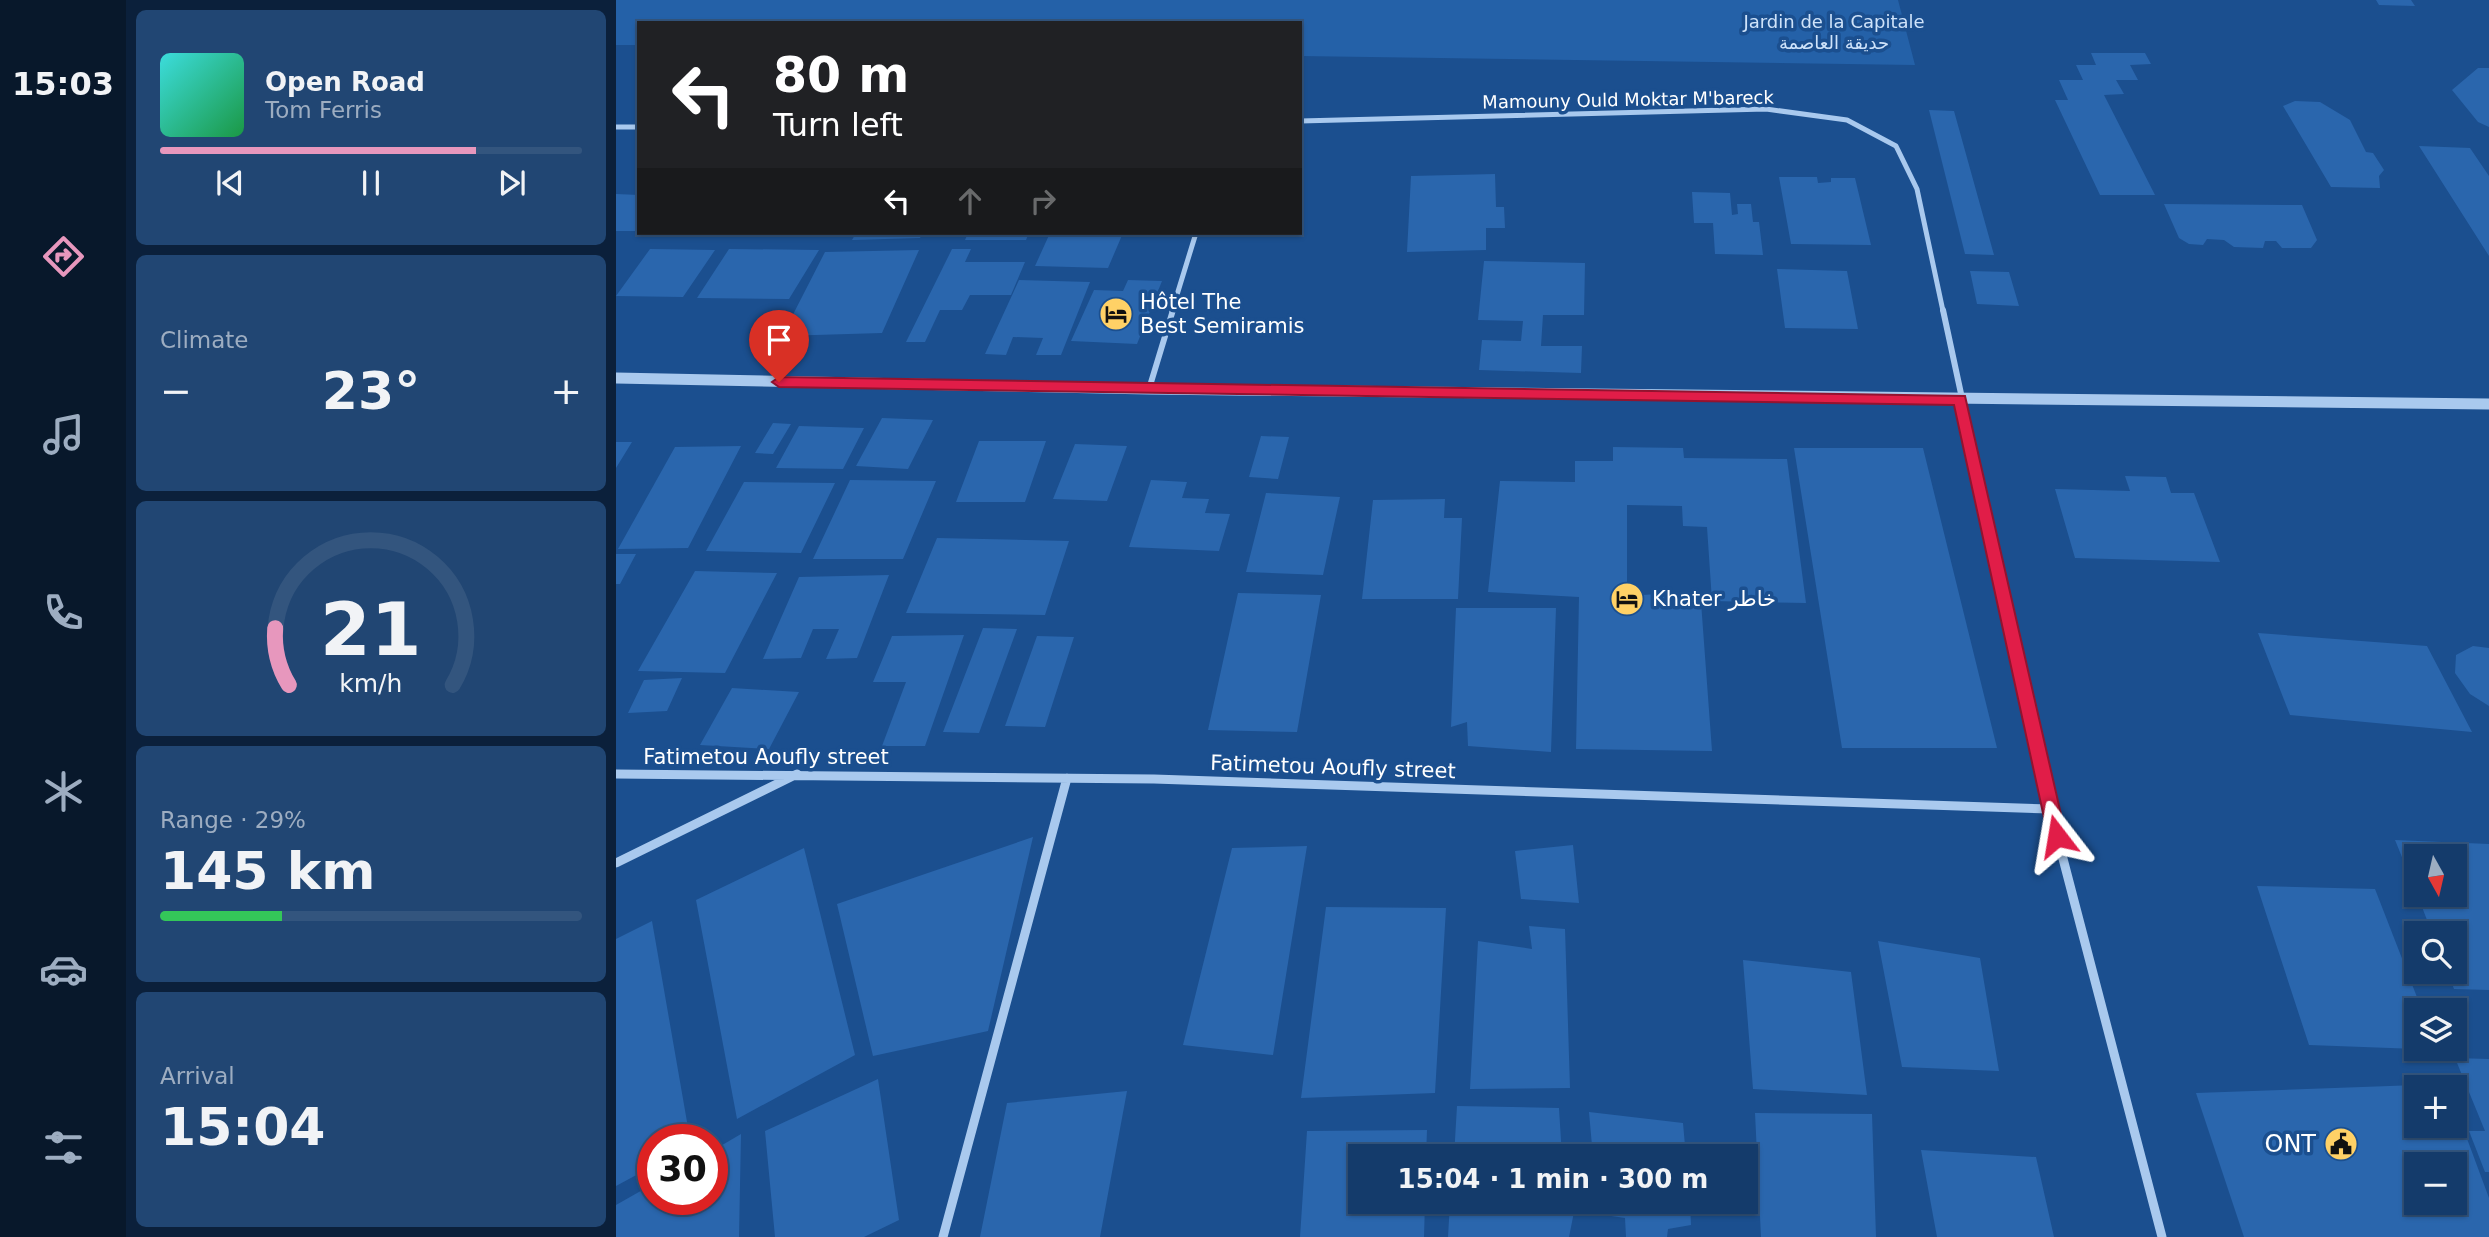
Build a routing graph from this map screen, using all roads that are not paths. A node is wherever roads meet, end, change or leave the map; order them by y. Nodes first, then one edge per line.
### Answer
1 (1302, 121) edge
2 (616, 127) edge
3 (637, 127) edge
4 (1195, 235) edge
5 (616, 378) edge
6 (1149, 389) junction
7 (1960, 400) junction
8 (2489, 404) edge
9 (801, 773) junction
10 (616, 774) edge
11 (1067, 778) junction
12 (2050, 809) junction
13 (616, 863) edge
14 (943, 1237) edge
15 (2162, 1237) edge

1 - 7 street, Mamouny Ould Moktar M'bareck
2 - 3 street
4 - 6 street
5 - 6 street
6 - 7 street
7 - 8 street
7 - 12 street, Mamouny Ould Moktar M'bareck
9 - 10 street, Fatimetou Aoufly street
9 - 11 street, Fatimetou Aoufly street
9 - 13 street
11 - 12 street, Fatimetou Aoufly street
11 - 14 street
12 - 15 street, Mamouny Ould Moktar M'bareck

